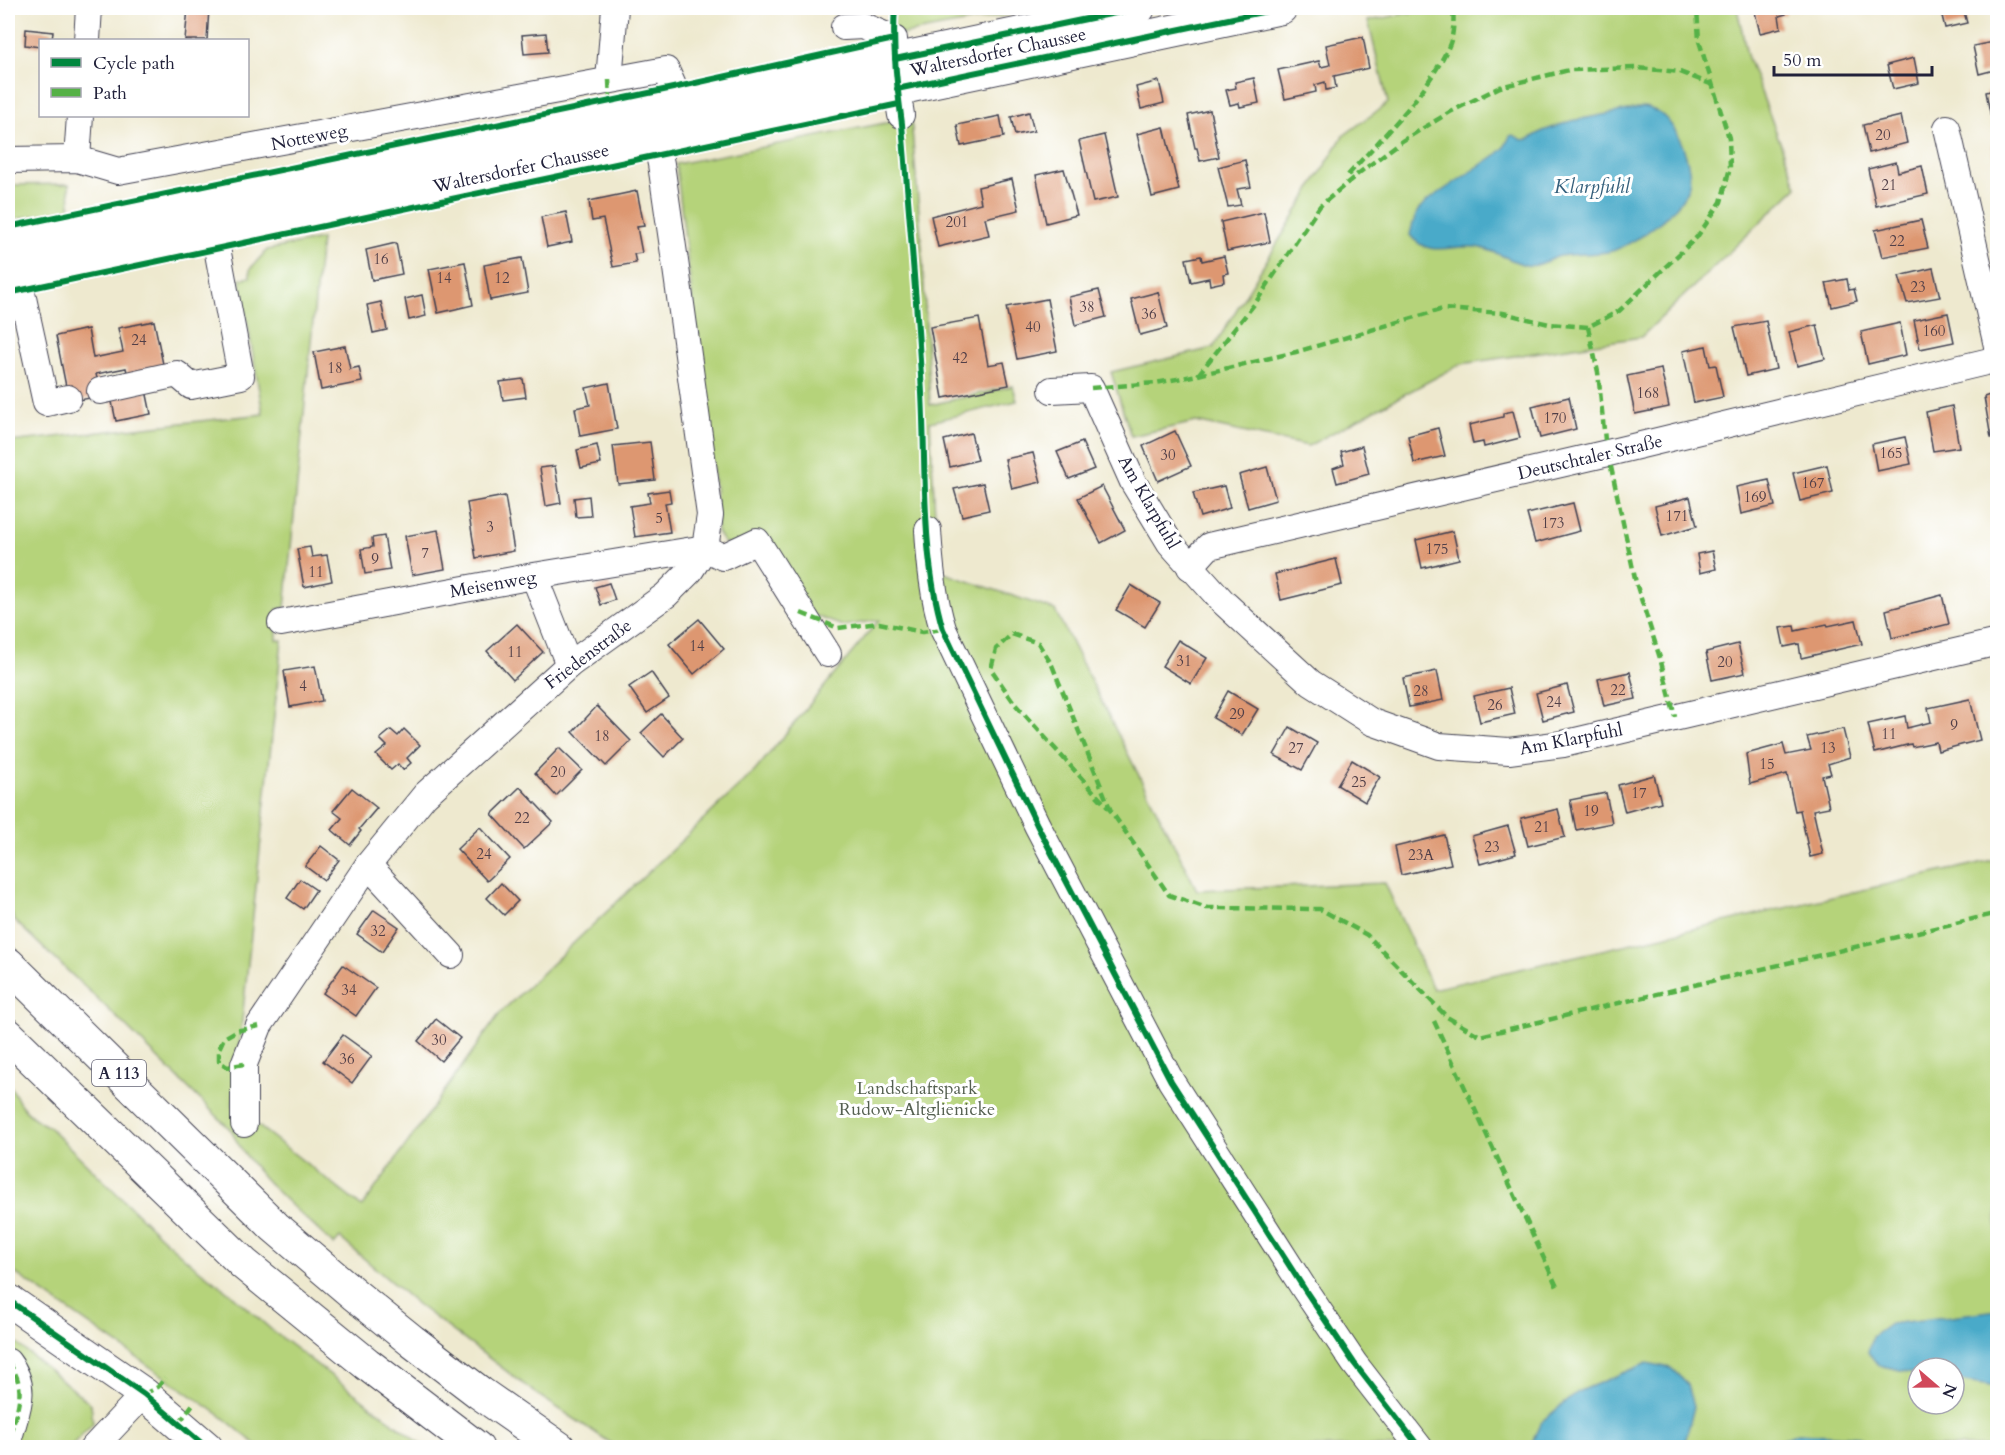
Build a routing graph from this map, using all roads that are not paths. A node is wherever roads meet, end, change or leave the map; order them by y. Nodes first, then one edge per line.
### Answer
1 (89, 8) edge
2 (615, 8) edge
3 (1139, 8) edge
4 (1281, 8) edge
5 (844, 27) dead end
6 (87, 39) edge
7 (609, 80) junction
8 (887, 84) junction
9 (681, 104) junction
10 (81, 117) edge
11 (653, 125) junction
12 (1947, 128) dead end
13 (77, 159) junction
14 (8, 160) edge
15 (209, 204) junction
16 (214, 234) junction
17 (11, 266) edge
18 (1998, 350) edge
19 (1998, 359) edge
20 (1052, 390) dead end
21 (100, 391) dead end
22 (68, 398) dead end
23 (928, 530) dead end
24 (705, 548) junction
25 (1190, 567) junction
26 (534, 576) junction
27 (281, 623) dead end
28 (1998, 642) edge
29 (828, 654) dead end
30 (569, 665) junction
31 (368, 865) junction
32 (451, 955) dead end
33 (8, 964) edge
34 (8, 1035) edge
35 (8, 1057) edge
36 (54, 1081) junction
37 (244, 1124) dead end
38 (8, 1300) edge
39 (8, 1362) edge
40 (144, 1394) junction
41 (8, 1442) edge
42 (204, 1445) edge
43 (93, 1448) edge
44 (477, 1448) edge
45 (560, 1448) edge
46 (1420, 1448) edge

1 - 6 street
2 - 7 street
3 - 8 main road, Waltersdorfer Chaussee
4 - 8 main road, Waltersdorfer Chaussee
5 - 8 street
7 - 9 street, Notteweg
7 - 13 street, Notteweg
8 - 9 main road, Waltersdorfer Chaussee
8 - 11 main road, Waltersdorfer Chaussee
9 - 11 main road, Waltersdorfer Chaussee
10 - 13 street
11 - 15 main road, Waltersdorfer Chaussee
11 - 16 main road, Waltersdorfer Chaussee
11 - 24 street, Friedenstraße
12 - 18 street
13 - 14 street, Notteweg
15 - 16 street
15 - 17 main road, Waltersdorfer Chaussee
16 - 17 main road, Waltersdorfer Chaussee
16 - 21 street
17 - 22 street
19 - 25 street, Deutschtaler Straße
20 - 25 street, Am Klarpfuhl
23 - 46 street
24 - 26 street, Meisenweg
24 - 29 street, Meisenweg
24 - 30 street, Friedenstraße
25 - 28 street, Am Klarpfuhl
26 - 27 street, Meisenweg
26 - 30 street
30 - 31 street, Friedenstraße
31 - 32 street
31 - 37 street, Friedenstraße
33 - 45 highway, A 113
34 - 36 highway, A 113
35 - 36 highway
36 - 44 highway, A 113
38 - 40 main road
39 - 41 street
40 - 42 main road
40 - 43 street

